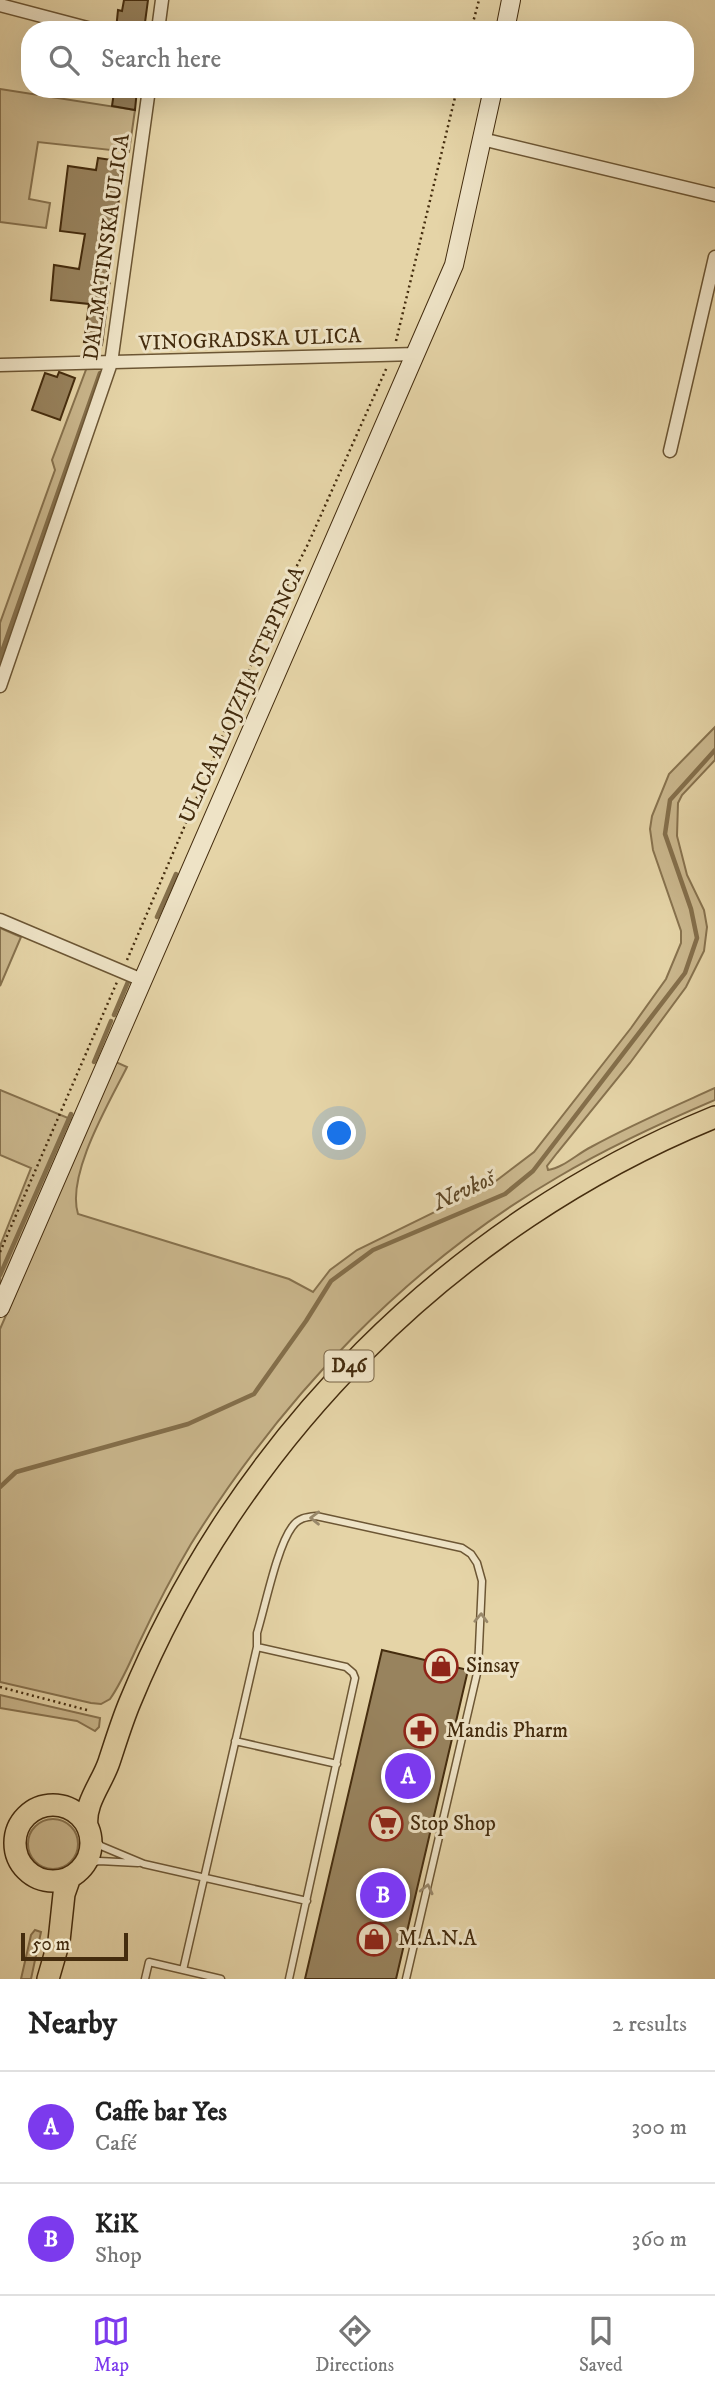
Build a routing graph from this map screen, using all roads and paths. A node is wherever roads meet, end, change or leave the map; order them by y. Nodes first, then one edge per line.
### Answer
1 (162, 0) edge
2 (479, 0) edge
3 (511, 0) edge
4 (0, 5) edge
5 (61, 21) edge
6 (159, 21) edge
7 (473, 21) edge
8 (507, 21) edge
9 (148, 98) edge
10 (455, 98) edge
11 (491, 98) edge
12 (482, 139) junction
13 (715, 195) edge
14 (715, 257) edge
15 (417, 354) junction
16 (392, 355) junction
17 (111, 363) junction
18 (0, 365) edge
19 (670, 450) dead end
20 (0, 686) edge
21 (0, 920) edge
22 (122, 972) junction
23 (142, 980) junction
24 (715, 1117) edge
25 (0, 1252) edge
26 (0, 1308) edge
27 (257, 1647) junction
28 (0, 1687) edge
29 (88, 1710) dead end
30 (235, 1741) junction
31 (114, 1742) junction
32 (337, 1764) junction
33 (62, 1806) junction
34 (88, 1830) junction
35 (144, 1864) junction
36 (77, 1871) junction
37 (39, 1878) junction
38 (204, 1878) junction
39 (307, 1901) junction
40 (183, 1970) junction
41 (50, 1971) edge
42 (145, 1979) edge
43 (221, 1979) edge
44 (289, 1979) edge
45 (406, 1979) edge

1 - 6 street
2 - 7 path
3 - 8 main road
4 - 5 street
9 - 17 street, DALMATINSKA ULICA
10 - 16 path
11 - 12 main road, ULICA ALOJZIJA STEPINCA
12 - 13 street
12 - 15 main road, ULICA ALOJZIJA STEPINCA
14 - 19 street
15 - 16 street, VINOGRADSKA ULICA
15 - 23 main road, ULICA ALOJZIJA STEPINCA
16 - 17 street, VINOGRADSKA ULICA
16 - 22 path
17 - 18 street, VINOGRADSKA ULICA
17 - 20 street, DALMATINSKA ULICA
21 - 22 street
22 - 23 street
22 - 25 path
23 - 26 main road, ULICA ALOJZIJA STEPINCA
24 - 31 main road, D46
27 - 30 lane
27 - 32 lane
45 -> 27 lane
28 - 29 path
30 - 32 lane
30 - 38 lane
31 - 33 main road, D46
31 - 34 main road, D46
32 - 39 lane
33 - 34 main road
33 - 37 main road, D46
34 - 35 lane
34 - 36 main road, D46
35 - 36 lane
35 - 38 lane
36 - 37 main road
36 - 41 main road, D46
37 - 41 main road, D46
38 - 39 lane
38 - 40 lane
39 - 44 lane
40 - 42 lane
40 - 43 lane

